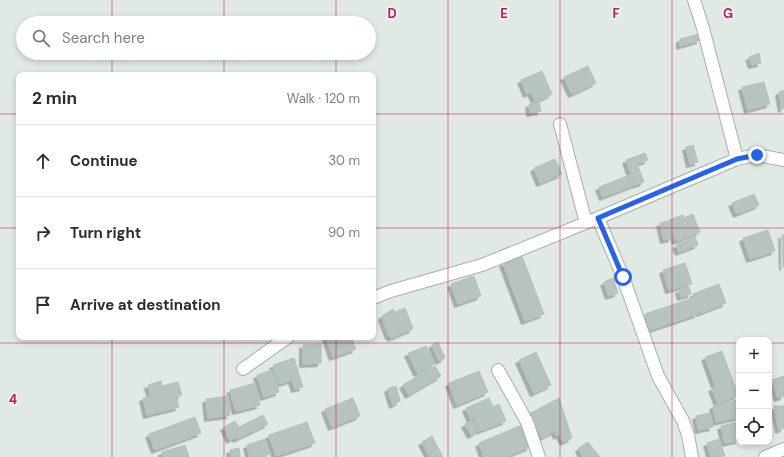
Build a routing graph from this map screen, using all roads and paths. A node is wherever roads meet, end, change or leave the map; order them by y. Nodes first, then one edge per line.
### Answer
1 (694, 0) edge
2 (560, 124) dead end
3 (737, 159) junction
4 (784, 160) edge
5 (598, 218) junction
6 (586, 223) junction
7 (376, 297) edge
8 (284, 340) edge
9 (244, 369) dead end
10 (498, 370) dead end
11 (784, 449) edge
12 (539, 457) edge
13 (692, 457) edge
14 (765, 457) edge

1 - 3 street
2 - 6 street
3 - 4 street
3 - 5 street
5 - 6 street
5 - 13 street
6 - 7 street
8 - 9 street
10 - 12 street
11 - 14 street

